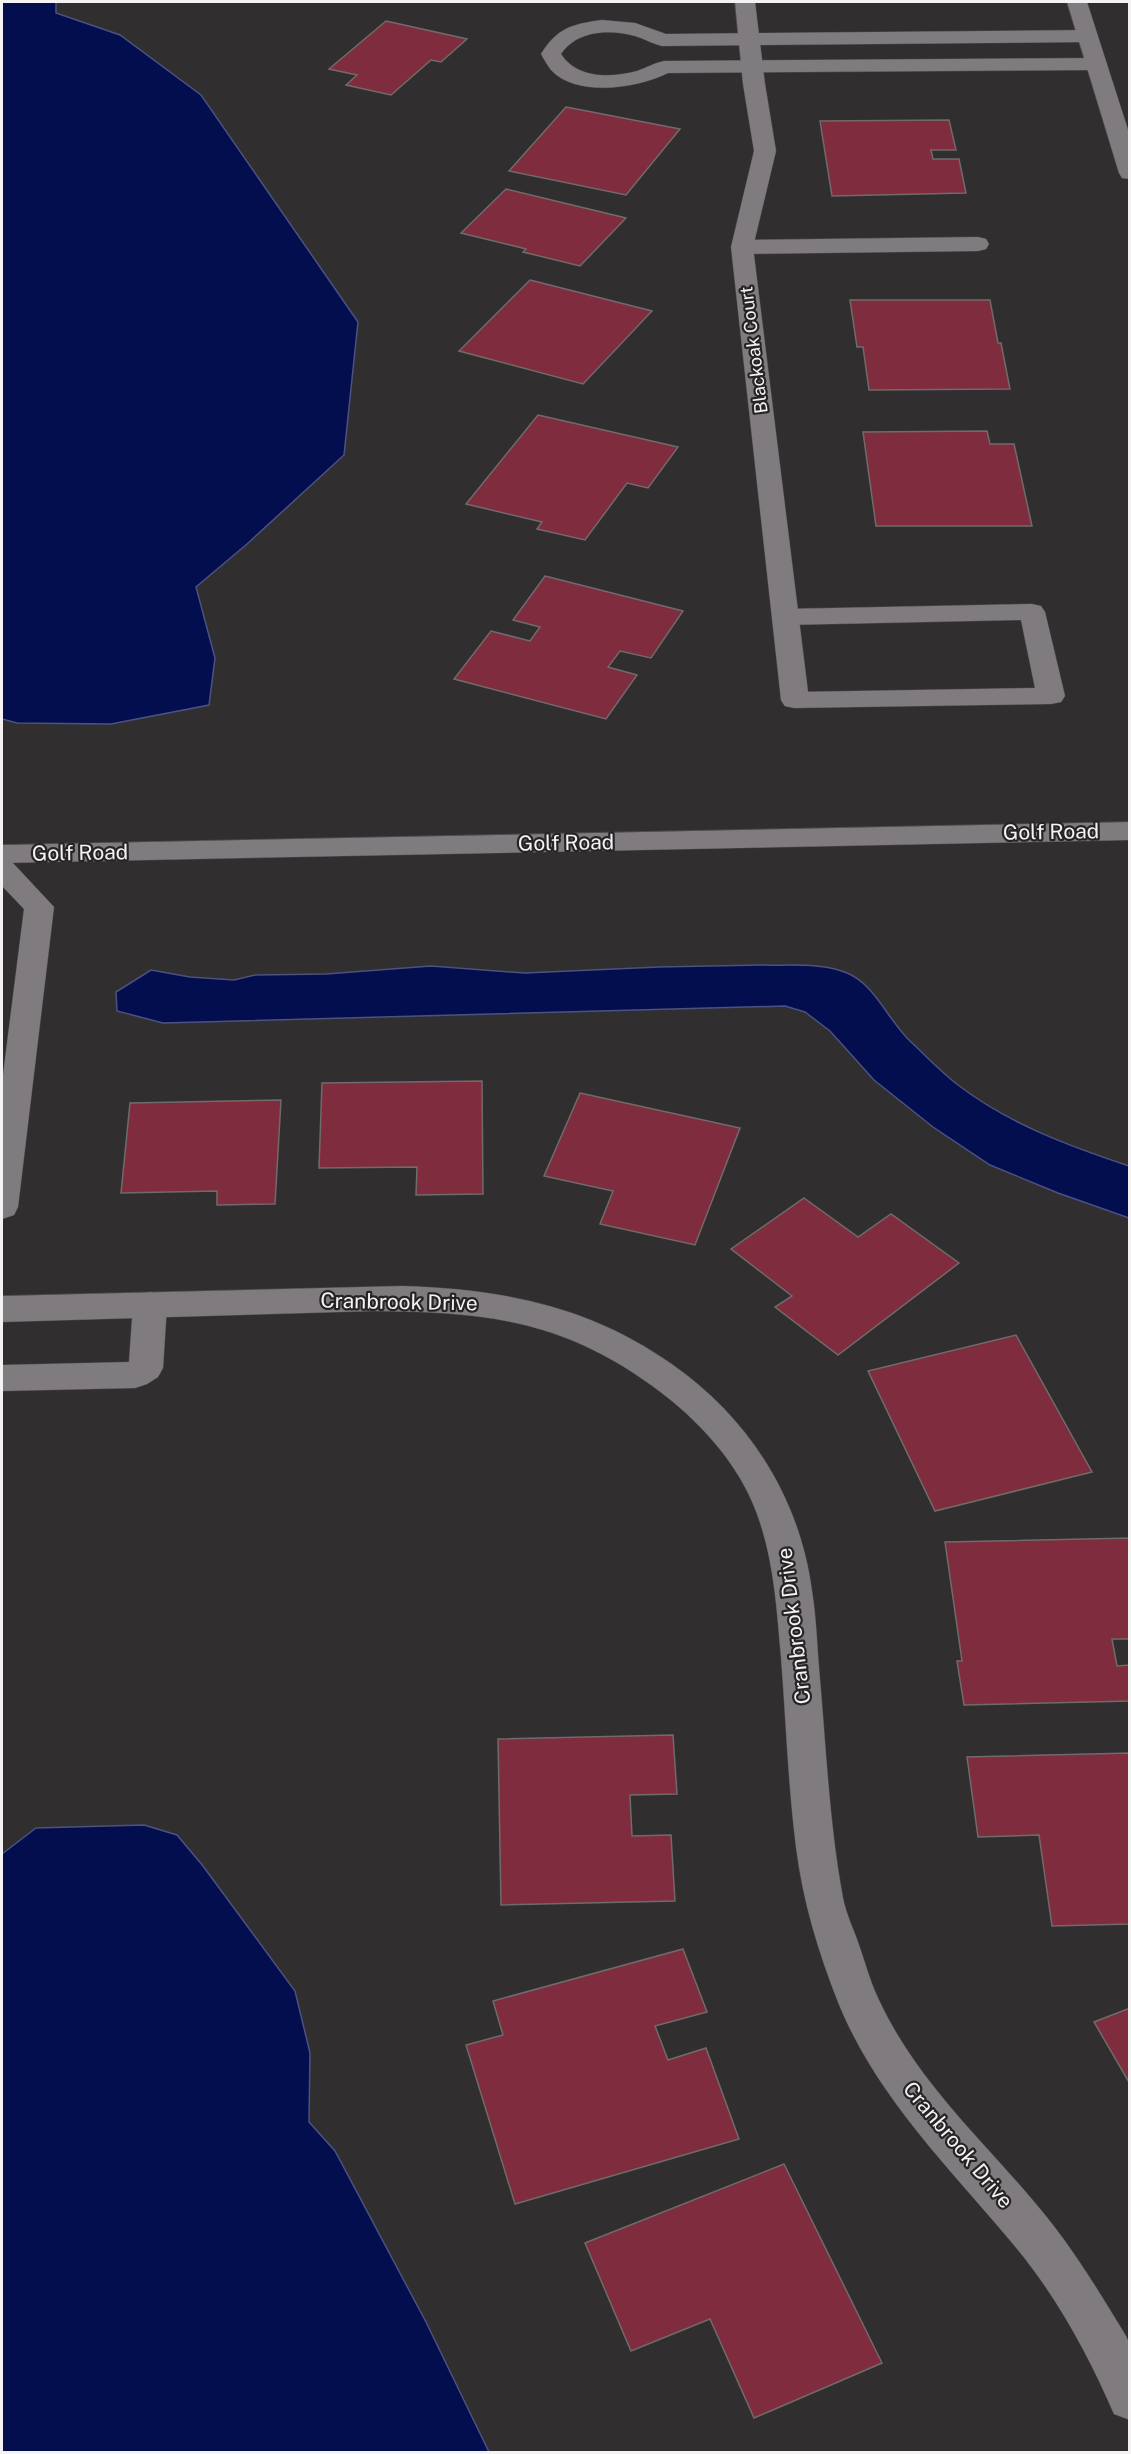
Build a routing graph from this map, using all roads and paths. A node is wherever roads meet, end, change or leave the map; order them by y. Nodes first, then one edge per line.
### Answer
1 (745, 2) edge
2 (1077, 2) edge
3 (1088, 36) junction
4 (749, 39) junction
5 (1097, 64) junction
6 (752, 66) junction
7 (1130, 172) edge
8 (978, 244) dead end
9 (742, 247) junction
10 (784, 616) junction
11 (1130, 831) edge
12 (2, 854) edge
13 (2, 869) edge
14 (2, 1207) edge
15 (150, 1305) junction
16 (2, 1309) edge
17 (2, 1378) edge
18 (1130, 2398) edge

1 - 4 street, Blackoak Court
2 - 3 street
3 - 4 street
3 - 5 street
4 - 6 street, Blackoak Court
4 - 6 street
5 - 6 street
5 - 7 street
6 - 9 street, Blackoak Court
8 - 9 street
9 - 10 street, Blackoak Court
10 - 10 street, Blackoak Court
11 - 12 street, Golf Road
13 - 14 street
15 - 16 street, Cranbrook Drive
15 - 17 street
15 - 18 street, Cranbrook Drive

